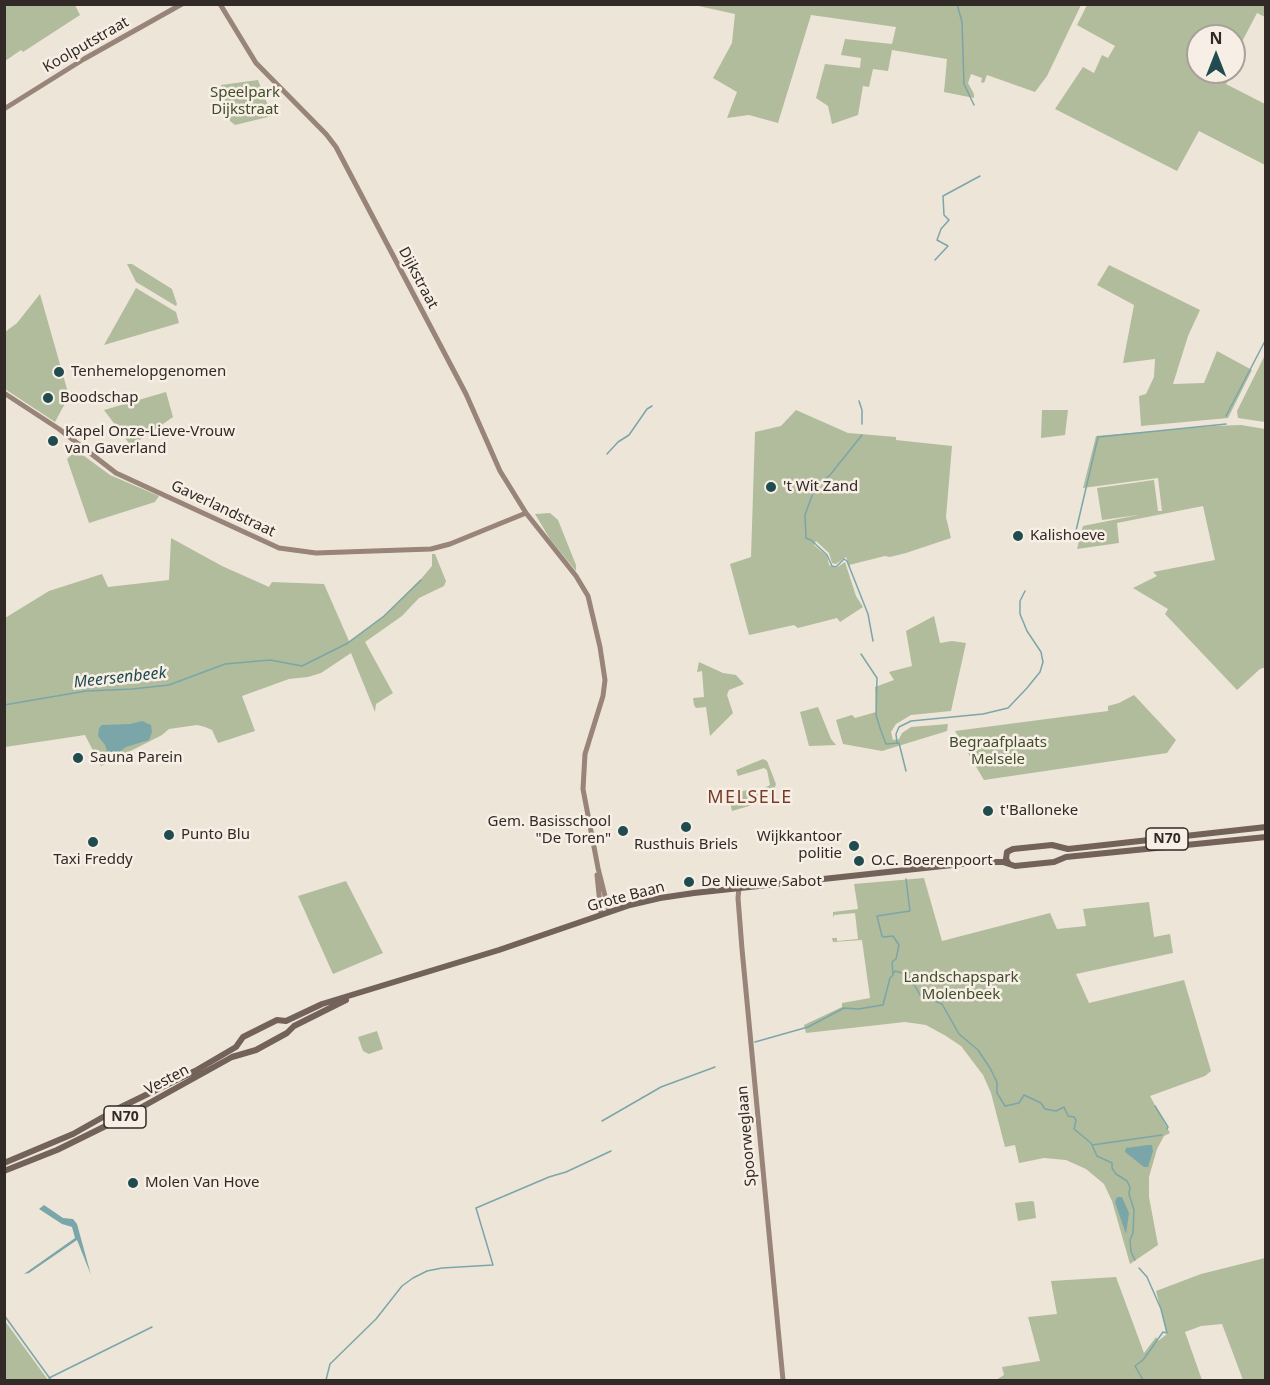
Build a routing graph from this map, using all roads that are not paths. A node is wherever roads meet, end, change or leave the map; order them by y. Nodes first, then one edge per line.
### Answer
1 (182, 4) edge
2 (220, 4) edge
3 (4, 110) edge
4 (4, 393) edge
5 (526, 513) junction
6 (1266, 827) edge
7 (1266, 837) edge
8 (1058, 847) junction
9 (1006, 854) junction
10 (1059, 859) junction
11 (980, 862) junction
12 (1009, 864) junction
13 (598, 868) junction
14 (739, 888) junction
15 (609, 912) junction
16 (601, 914) junction
17 (360, 993) joint
18 (327, 1006) junction
19 (286, 1020) junction
20 (289, 1029) junction
21 (236, 1047) junction
22 (241, 1054) junction
23 (4, 1163) edge
24 (4, 1171) edge
25 (783, 1380) edge

1 - 3 street, Koolputstraat
2 - 5 street, Dijkstraat
4 - 5 street, Gaverlandstraat
5 - 13 street, Dijkstraat
6 - 8 main road, Grote Baan / N70
7 - 10 main road, Grote Baan / N70
8 - 9 main road, Grote Baan / N70
8 - 10 main road
9 - 11 main road, Grote Baan / N70
9 - 12 main road
10 - 12 main road, Grote Baan / N70
11 - 12 main road, Grote Baan / N70
11 - 14 main road, Grote Baan / N70
13 - 15 street
13 - 16 street
14 - 15 main road, Grote Baan / N70
14 - 25 street, Spoorweglaan
15 - 16 main road, Grote Baan / N70
16 - 17 main road, Grote Baan / N70
17 - 18 main road, Vesten / N70
18 - 19 main road, Vesten / N70
18 - 20 main road, Vesten / N70
19 - 20 main road
19 - 21 main road, Vesten / N70
20 - 22 main road, Vesten / N70
21 - 22 main road
21 - 23 main road, Vesten / N70
22 - 24 main road, Vesten / N70

